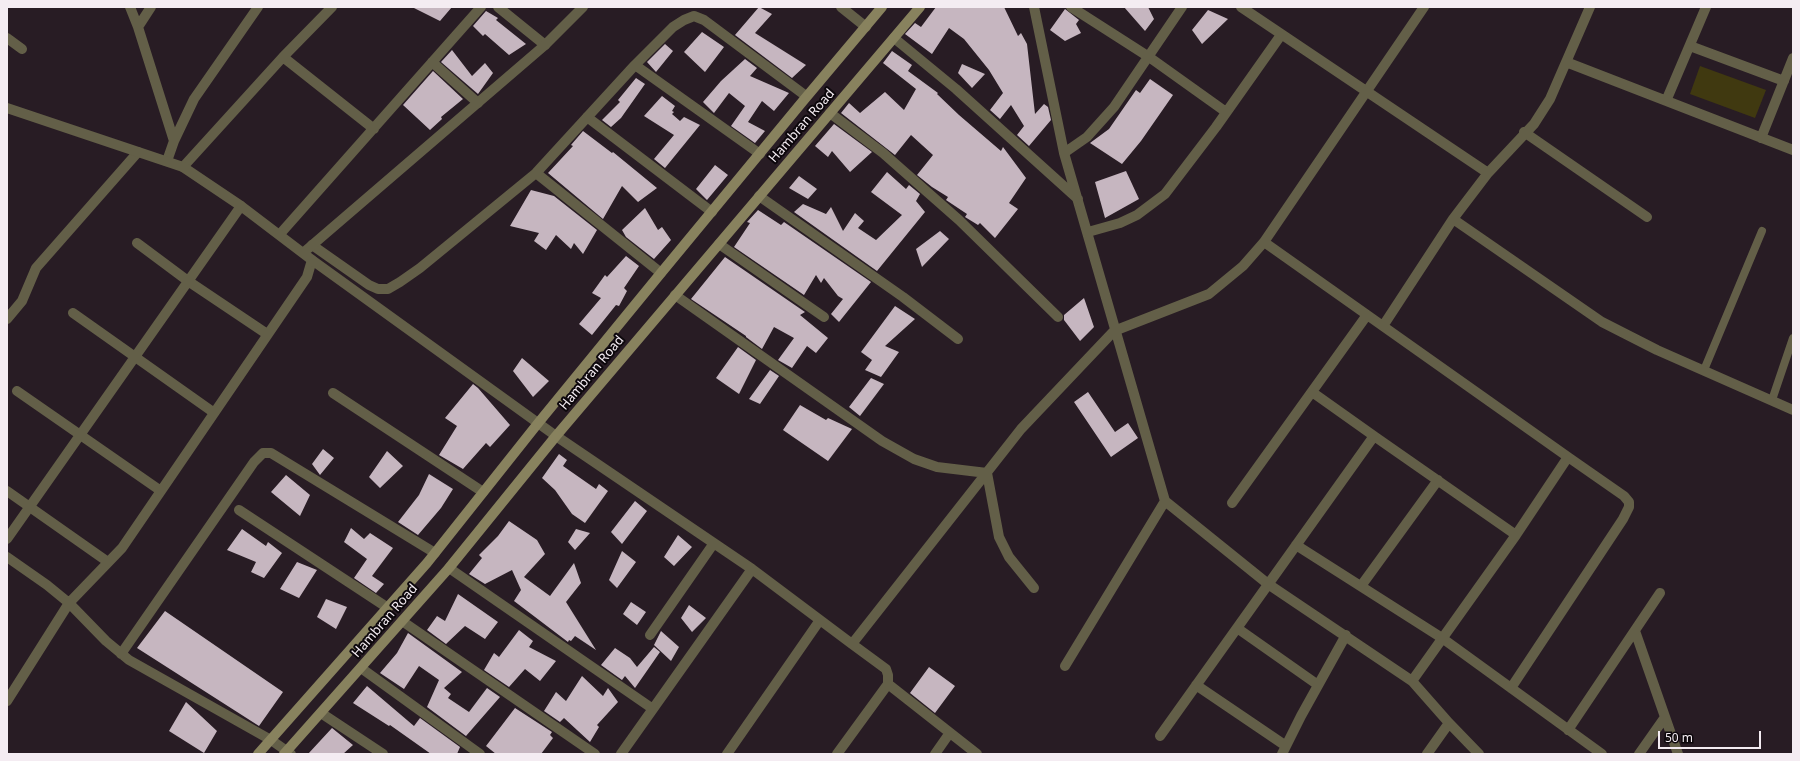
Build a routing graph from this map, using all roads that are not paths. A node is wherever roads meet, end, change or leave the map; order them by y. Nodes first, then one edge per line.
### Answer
1 (130, 7) edge
2 (152, 7) edge
3 (258, 7) edge
4 (332, 7) edge
5 (481, 7) edge
6 (498, 7) edge
7 (583, 7) edge
8 (841, 7) edge
9 (882, 7) edge
10 (920, 7) edge
11 (1034, 7) edge
12 (1071, 7) edge
13 (1182, 7) edge
14 (1240, 7) edge
15 (1590, 7) edge
16 (1706, 7) edge
17 (1422, 8) edge
18 (138, 27) junction
19 (866, 27) junction
20 (1281, 36) junction
21 (7, 38) edge
22 (894, 38) junction
23 (545, 45) junction
24 (1690, 46) junction
25 (22, 49) dead end
26 (283, 57) junction
27 (1150, 57) junction
28 (1793, 58) edge
29 (432, 62) junction
30 (1566, 62) junction
31 (635, 65) junction
32 (1784, 81) junction
33 (1366, 93) junction
34 (806, 96) junction
35 (1666, 101) junction
36 (478, 103) junction
37 (7, 108) edge
38 (1226, 112) junction
39 (830, 113) junction
40 (587, 117) junction
41 (374, 129) junction
42 (1524, 132) junction
43 (1761, 138) junction
44 (174, 141) junction
45 (1793, 150) edge
46 (138, 152) junction
47 (1064, 153) junction
48 (760, 154) junction
49 (167, 161) junction
50 (183, 167) junction
51 (536, 173) junction
52 (1488, 173) junction
53 (759, 196) junction
54 (1078, 199) junction
55 (241, 206) junction
56 (712, 212) junction
57 (1647, 217) dead end
58 (1452, 219) junction
59 (1762, 231) dead end
60 (1088, 232) junction
61 (280, 234) junction
62 (1264, 242) junction
63 (137, 244) dead end
64 (719, 244) junction
65 (312, 245) junction
66 (303, 253) junction
67 (312, 260) junction
68 (661, 273) junction
69 (188, 281) junction
70 (675, 295) junction
71 (74, 313) dead end
72 (1367, 315) junction
73 (1058, 316) dead end
74 (824, 317) dead end
75 (7, 319) edge
76 (1383, 326) junction
77 (1114, 331) junction
78 (267, 334) junction
79 (1793, 338) edge
80 (958, 339) dead end
81 (135, 356) junction
82 (1704, 370) junction
83 (17, 391) dead end
84 (1312, 392) junction
85 (333, 393) dead end
86 (1772, 400) junction
87 (1793, 410) edge
88 (213, 412) junction
89 (539, 422) junction
90 (80, 434) junction
91 (556, 436) junction
92 (1374, 436) junction
93 (1568, 457) junction
94 (987, 473) junction
95 (1438, 480) junction
96 (7, 491) edge
97 (161, 491) junction
98 (483, 492) junction
99 (1165, 501) junction
100 (1232, 503) dead end
101 (28, 507) junction
102 (239, 510) dead end
103 (1516, 534) junction
104 (7, 539) edge
105 (714, 543) junction
106 (1296, 545) junction
107 (435, 553) junction
108 (7, 557) edge
109 (108, 562) junction
110 (449, 568) junction
111 (752, 569) junction
112 (1268, 584) junction
113 (1361, 586) junction
114 (1034, 588) dead end
115 (1660, 593) dead end
116 (69, 603) junction
117 (388, 608) junction
118 (820, 620) junction
119 (402, 621) junction
120 (1237, 628) junction
121 (1635, 631) junction
122 (650, 635) dead end
123 (1346, 635) junction
124 (1442, 638) junction
125 (852, 644) junction
126 (121, 654) junction
127 (1065, 666) dead end
128 (361, 668) junction
129 (1412, 681) junction
130 (888, 684) junction
131 (1196, 685) junction
132 (1318, 685) junction
133 (1511, 688) junction
134 (7, 701) edge
135 (653, 709) junction
136 (321, 713) junction
137 (1665, 717) junction
138 (1448, 723) junction
139 (1568, 730) junction
140 (949, 734) junction
141 (1160, 736) dead end
142 (270, 740) junction
143 (1284, 750) edge
144 (288, 753) edge
145 (258, 754) edge
146 (383, 754) edge
147 (480, 754) edge
148 (595, 754) edge
149 (621, 754) edge
150 (727, 754) edge
151 (837, 754) edge
152 (935, 754) edge
153 (977, 754) edge
154 (1427, 754) edge
155 (1479, 754) edge
156 (1602, 754) edge
157 (1639, 754) edge
158 (1678, 754) edge

1 - 18 street
2 - 18 street
3 - 44 street
4 - 26 street
5 - 29 street
6 - 23 street
7 - 23 street
8 - 19 street
9 - 19 main road, Hambran Road
10 - 22 main road, Hambran Road
11 - 47 street
12 - 27 street
13 - 27 street
14 - 20 street
15 - 30 street
16 - 24 street
17 - 33 street
18 - 44 street
19 - 34 main road, Hambran Road
20 - 33 street
20 - 38 street
21 - 25 street
22 - 39 main road, Hambran Road
22 - 54 street
23 - 36 street
24 - 32 street
24 - 35 street
26 - 41 street
26 - 50 street
27 - 38 street
27 - 47 street
28 - 32 street
29 - 36 street
29 - 41 street
30 - 35 street
30 - 42 street
31 - 34 street
31 - 40 street
31 - 48 street
32 - 43 street
33 - 52 street
33 - 62 street
34 - 48 main road, Hambran Road
35 - 43 street
36 - 65 street
37 - 46 street
38 - 60 street
39 - 53 main road, Hambran Road
39 - 73 street
40 - 51 street
40 - 56 street
41 - 61 street
42 - 52 street
42 - 57 street
43 - 45 street
44 - 49 street
46 - 49 street
46 - 75 street
47 - 54 street
48 - 56 main road, Hambran Road
49 - 50 street
50 - 55 street
51 - 65 street
51 - 68 street
52 - 58 street
53 - 64 main road, Hambran Road
53 - 80 street
54 - 60 street
55 - 61 street
55 - 69 street
56 - 68 main road, Hambran Road
58 - 76 street
58 - 82 street
59 - 82 lane
60 - 77 street
61 - 66 street
62 - 72 street
62 - 77 street
63 - 69 street
64 - 70 main road, Hambran Road
64 - 74 street
65 - 66 street
66 - 67 street
67 - 78 street
67 - 89 street
68 - 89 main road, Hambran Road
69 - 78 street
69 - 81 street
70 - 91 main road, Hambran Road
70 - 94 street
71 - 81 street
72 - 76 street
72 - 84 street
76 - 93 street
77 - 94 street
77 - 99 street
78 - 88 street
79 - 86 lane
81 - 88 street
81 - 90 street
82 - 86 street
83 - 90 street
84 - 92 street
84 - 100 street
85 - 98 street
86 - 87 street
88 - 97 street
89 - 91 street
89 - 98 main road, Hambran Road
90 - 97 street
90 - 101 street
91 - 105 street
91 - 110 main road, Hambran Road
92 - 95 street
92 - 106 street
93 - 103 street
93 - 133 street
94 - 114 street
94 - 125 street
95 - 103 street
95 - 113 street
96 - 101 street
97 - 109 street
98 - 107 main road, Hambran Road
99 - 112 street
99 - 127 street
101 - 104 street
101 - 109 street
102 - 117 street
103 - 124 street
105 - 111 street
105 - 122 street
106 - 112 street
106 - 113 street
107 - 117 main road, Hambran Road
107 - 126 street
108 - 116 street
109 - 116 street
110 - 119 main road, Hambran Road
110 - 135 street
111 - 118 street
111 - 135 street
112 - 120 street
112 - 123 street
113 - 124 street
115 - 121 street
116 - 126 street
116 - 134 street
117 - 142 main road, Hambran Road
118 - 125 street
118 - 150 street
119 - 128 main road, Hambran Road
119 - 148 street
120 - 131 street
120 - 132 street
121 - 137 street
121 - 139 street
123 - 129 street
123 - 132 street
124 - 129 street
124 - 133 street
125 - 130 street
126 - 142 street
128 - 136 main road, Hambran Road
128 - 147 street
129 - 138 street
130 - 140 street
130 - 151 street
131 - 141 street
131 - 143 street
132 - 143 street
133 - 139 street
135 - 149 street
136 - 144 main road, Hambran Road
136 - 146 street
137 - 157 street
137 - 158 street
138 - 154 street
138 - 155 street
139 - 156 street
140 - 152 street
140 - 153 street
142 - 144 street
142 - 145 main road, Hambran Road

